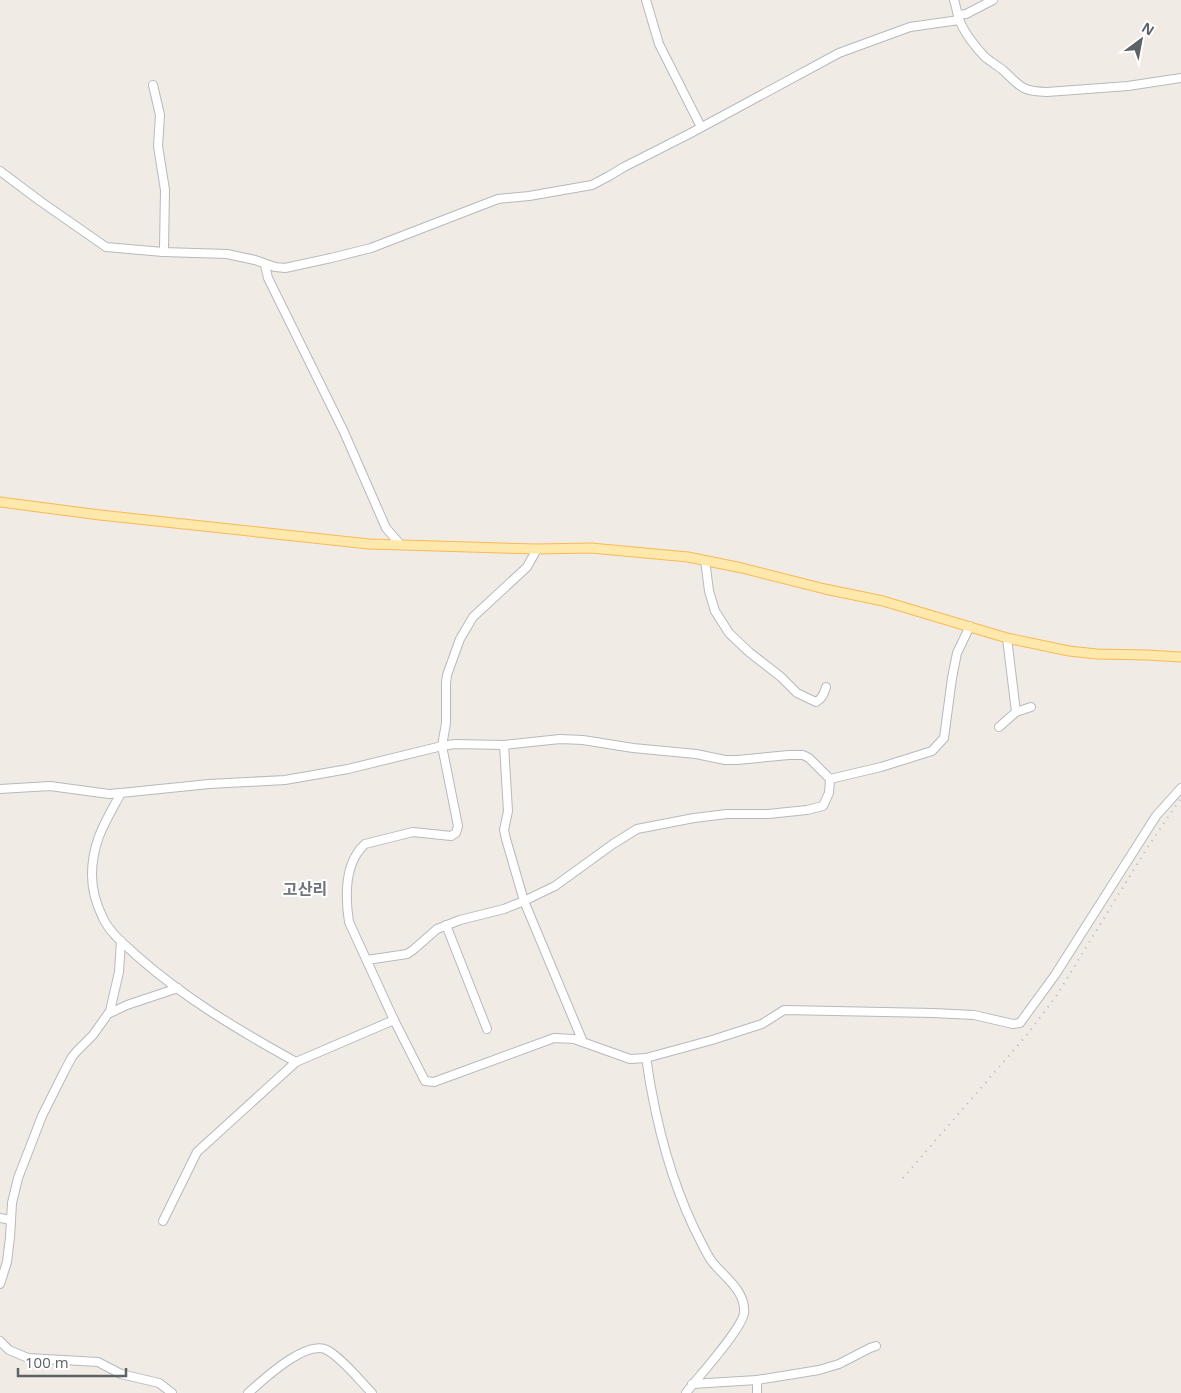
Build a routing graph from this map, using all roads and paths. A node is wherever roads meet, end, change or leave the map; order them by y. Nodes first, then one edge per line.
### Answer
1 (646, 0) edge
2 (954, 0) edge
3 (993, 0) edge
4 (959, 18) junction
5 (1181, 78) edge
6 (153, 85) dead end
7 (701, 127) junction
8 (0, 171) edge
9 (163, 252) junction
10 (265, 265) junction
11 (0, 502) edge
12 (400, 544) junction
13 (537, 549) junction
14 (705, 560) junction
15 (970, 626) junction
16 (1007, 638) junction
17 (1181, 657) edge
18 (826, 686) dead end
19 (1031, 707) dead end
20 (1016, 712) junction
21 (999, 727) dead end
22 (504, 745) junction
23 (442, 746) junction
24 (830, 779) junction
25 (1181, 788) edge
26 (0, 789) edge
27 (121, 794) junction
28 (524, 901) junction
29 (446, 925) junction
30 (121, 941) junction
31 (367, 960) junction
32 (178, 988) junction
33 (108, 1014) junction
34 (394, 1020) junction
35 (487, 1029) dead end
36 (583, 1042) junction
37 (646, 1058) junction
38 (296, 1062) junction
39 (0, 1218) edge
40 (11, 1220) junction
41 (163, 1221) dead end
42 (0, 1284) edge
43 (0, 1341) edge
44 (876, 1346) dead end
45 (757, 1380) junction
46 (692, 1384) junction
47 (172, 1393) edge
48 (248, 1393) edge
49 (372, 1393) edge
50 (686, 1393) edge
51 (757, 1393) edge

1 - 7 street
2 - 4 street
3 - 4 street
4 - 5 street
4 - 7 street
6 - 9 street
7 - 10 street
8 - 9 street
9 - 10 street
10 - 12 street
11 - 12 main road
12 - 13 main road
13 - 14 main road
13 - 23 street
14 - 15 main road
14 - 18 street
15 - 16 main road
15 - 24 street
16 - 17 main road
16 - 20 street
19 - 20 street
20 - 21 street
22 - 23 street
22 - 24 street
22 - 28 street
23 - 27 street
23 - 31 street
24 - 28 street
25 - 37 street
26 - 27 street
27 - 30 street
28 - 29 street
28 - 36 street
29 - 31 street
29 - 35 street
30 - 32 street
30 - 33 street
31 - 34 street
32 - 33 street
32 - 38 street
33 - 40 street
34 - 36 street
34 - 38 street
36 - 37 street
37 - 46 street
38 - 41 street
39 - 40 street
40 - 42 street
43 - 47 street
44 - 45 street
45 - 46 street
45 - 51 street
46 - 50 street
48 - 49 street

